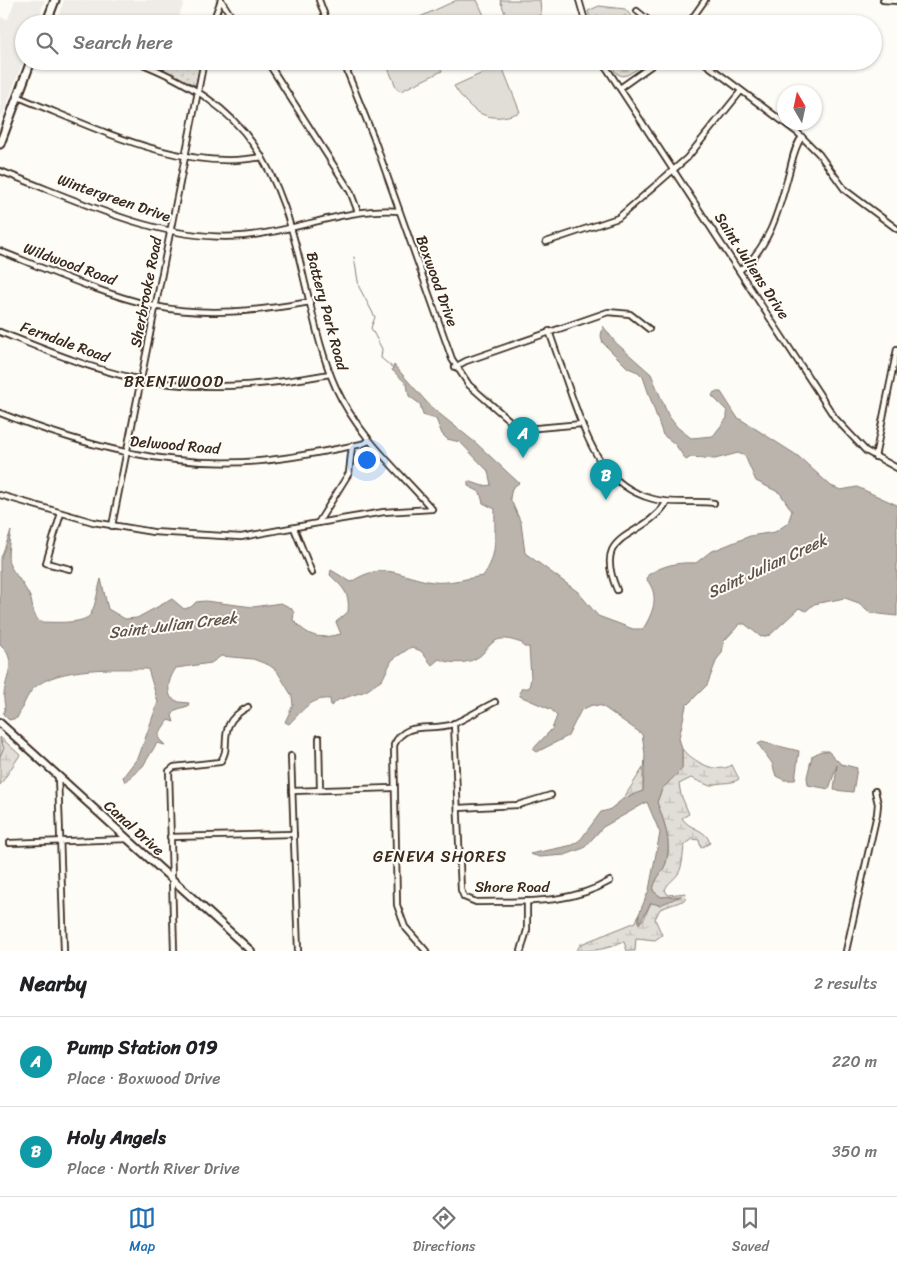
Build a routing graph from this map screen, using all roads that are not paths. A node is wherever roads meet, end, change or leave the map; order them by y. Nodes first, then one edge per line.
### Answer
1 (54, 0) edge
2 (221, 0) edge
3 (319, 0) edge
4 (579, 0) edge
5 (705, 0) edge
6 (883, 0) edge
7 (897, 1) edge
8 (637, 11) dead end
9 (49, 15) edge
10 (215, 15) edge
11 (230, 15) edge
12 (325, 15) edge
13 (583, 15) edge
14 (642, 15) edge
15 (694, 15) edge
16 (28, 70) edge
17 (156, 70) edge
18 (202, 70) edge
19 (273, 70) edge
20 (346, 70) edge
21 (608, 70) edge
22 (645, 70) edge
23 (714, 70) edge
24 (620, 88) junction
25 (741, 91) junction
26 (197, 92) junction
27 (18, 97) junction
28 (802, 137) junction
29 (0, 144) edge
30 (262, 157) junction
31 (184, 158) junction
32 (674, 170) junction
33 (0, 171) edge
34 (399, 211) junction
35 (358, 212) junction
36 (292, 227) junction
37 (897, 229) edge
38 (170, 231) junction
39 (546, 242) dead end
40 (0, 252) edge
41 (740, 270) junction
42 (310, 302) junction
43 (156, 306) junction
44 (650, 329) dead end
45 (0, 332) edge
46 (549, 332) junction
47 (897, 349) edge
48 (455, 367) junction
49 (330, 374) junction
50 (142, 380) junction
51 (0, 413) edge
52 (582, 424) junction
53 (369, 441) junction
54 (352, 446) junction
55 (126, 453) junction
56 (875, 457) junction
57 (897, 468) edge
58 (0, 495) edge
59 (667, 502) junction
60 (714, 503) dead end
61 (61, 513) junction
62 (318, 523) junction
63 (112, 526) junction
64 (294, 528) junction
65 (70, 569) dead end
66 (312, 574) dead end
67 (617, 590) dead end
68 (495, 702) dead end
69 (248, 707) dead end
70 (454, 723) junction
71 (0, 724) edge
72 (319, 738) dead end
73 (291, 756) dead end
74 (58, 776) junction
75 (393, 788) junction
76 (320, 790) junction
77 (292, 791) junction
78 (875, 791) dead end
79 (552, 795) dead end
80 (458, 808) junction
81 (294, 834) junction
82 (170, 838) junction
83 (128, 839) junction
84 (60, 842) junction
85 (10, 843) dead end
86 (172, 879) junction
87 (610, 881) dead end
88 (527, 901) junction
89 (64, 951) edge
90 (174, 951) edge
91 (251, 951) edge
92 (298, 951) edge
93 (426, 951) edge
94 (521, 951) edge
95 (846, 951) edge

1 - 9 main road
2 - 10 street
2 - 11 street
3 - 12 street
4 - 13 street
5 - 15 street
6 - 7 street
8 - 14 street
16 - 27 main road
17 - 26 street, Battery Park Road
18 - 26 street, Sherbrooke Road
19 - 35 street
20 - 34 street, Boxwood Drive
21 - 24 street, Saint Juliens Drive
22 - 24 street
23 - 25 street
24 - 32 street, Saint Juliens Drive
25 - 28 street
25 - 32 street
26 - 30 street, Battery Park Road
26 - 31 street, Sherbrooke Road
27 - 29 main road
27 - 31 street
28 - 37 street
28 - 41 street
30 - 31 street
30 - 36 street, Battery Park Road
31 - 38 street, Sherbrooke Road
32 - 39 street
32 - 41 street, Saint Juliens Drive
33 - 38 street, Wintergreen Drive
34 - 35 street, Wintergreen Drive
34 - 48 street, Boxwood Drive
35 - 36 street, Wintergreen Drive
36 - 38 street, Wintergreen Drive
36 - 42 street, Battery Park Road
38 - 43 street, Sherbrooke Road
40 - 43 street, Wildwood Road
41 - 56 street, Saint Juliens Drive
42 - 43 street, Wildwood Road
42 - 49 street, Battery Park Road
43 - 50 street, Sherbrooke Road
44 - 46 street
45 - 50 street, Ferndale Road
46 - 48 street
46 - 52 street
47 - 56 street
48 - 52 street, Boxwood Drive
49 - 50 street, Ferndale Road
49 - 53 street, Battery Park Road
50 - 55 street, Sherbrooke Road
51 - 55 street, Delwood Road
52 - 59 street
53 - 54 street
53 - 62 street, Battery Park Road
54 - 55 street, Delwood Road
54 - 62 street
55 - 63 street, Sherbrooke Road
56 - 57 street, Saint Juliens Drive
58 - 61 street
59 - 60 street
59 - 67 street
61 - 63 street
61 - 65 street
62 - 64 street
63 - 64 street
64 - 66 street
68 - 70 street
69 - 82 street
70 - 75 street
70 - 80 street, Shore Road
71 - 74 main road, Canal Drive
72 - 76 street
73 - 77 street
74 - 83 main road, Canal Drive
74 - 84 street
75 - 76 street
75 - 93 street
76 - 77 street
77 - 81 street
78 - 95 street
79 - 80 street
80 - 88 street, Shore Road
81 - 82 street
81 - 92 street
82 - 86 street
83 - 84 street
83 - 86 main road, Canal Drive
84 - 85 street
84 - 89 street
86 - 90 street
86 - 91 main road, Canal Drive
87 - 88 street, Shore Road
88 - 94 street

